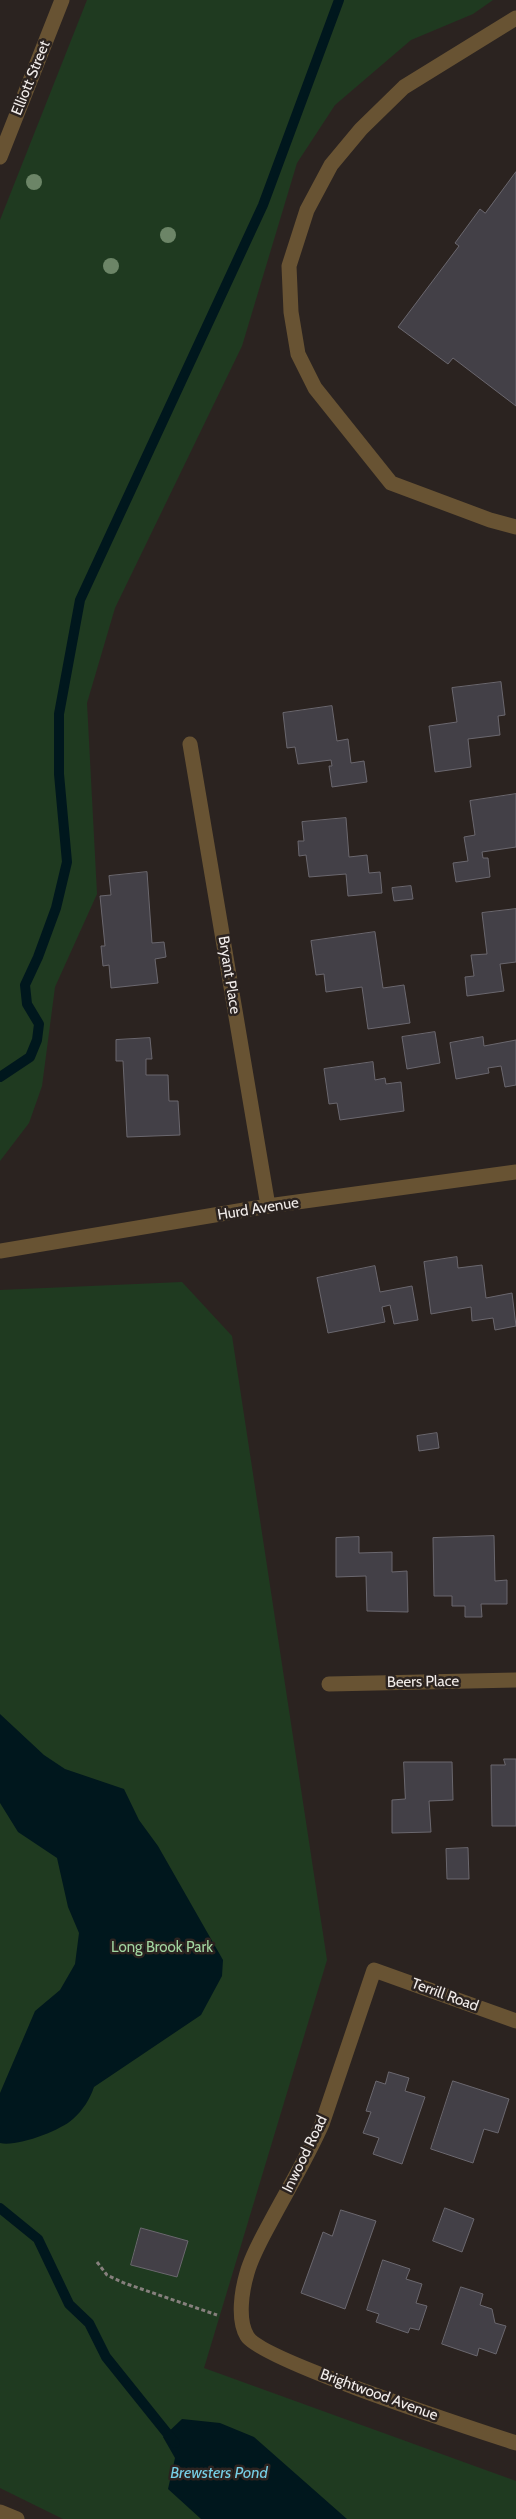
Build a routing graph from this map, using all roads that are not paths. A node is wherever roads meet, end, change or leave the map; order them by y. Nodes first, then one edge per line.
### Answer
1 (62, 0) edge
2 (516, 18) edge
3 (0, 157) edge
4 (516, 527) edge
5 (190, 744) dead end
6 (516, 1172) edge
7 (268, 1206) junction
8 (0, 1251) edge
9 (516, 1680) edge
10 (329, 1684) dead end
11 (374, 1970) joint
12 (516, 2021) edge
13 (247, 2336) joint
14 (516, 2444) edge
15 (0, 2512) edge
16 (17, 2519) edge

1 - 3 street, Elliott Street
2 - 4 street
5 - 7 street, Bryant Place
6 - 7 street, Hurd Avenue
7 - 8 street, Hurd Avenue
9 - 10 street, Beers Place
11 - 12 street, Terrill Road
11 - 13 street, Inwood Road
13 - 14 street, Brightwood Avenue
15 - 16 street

